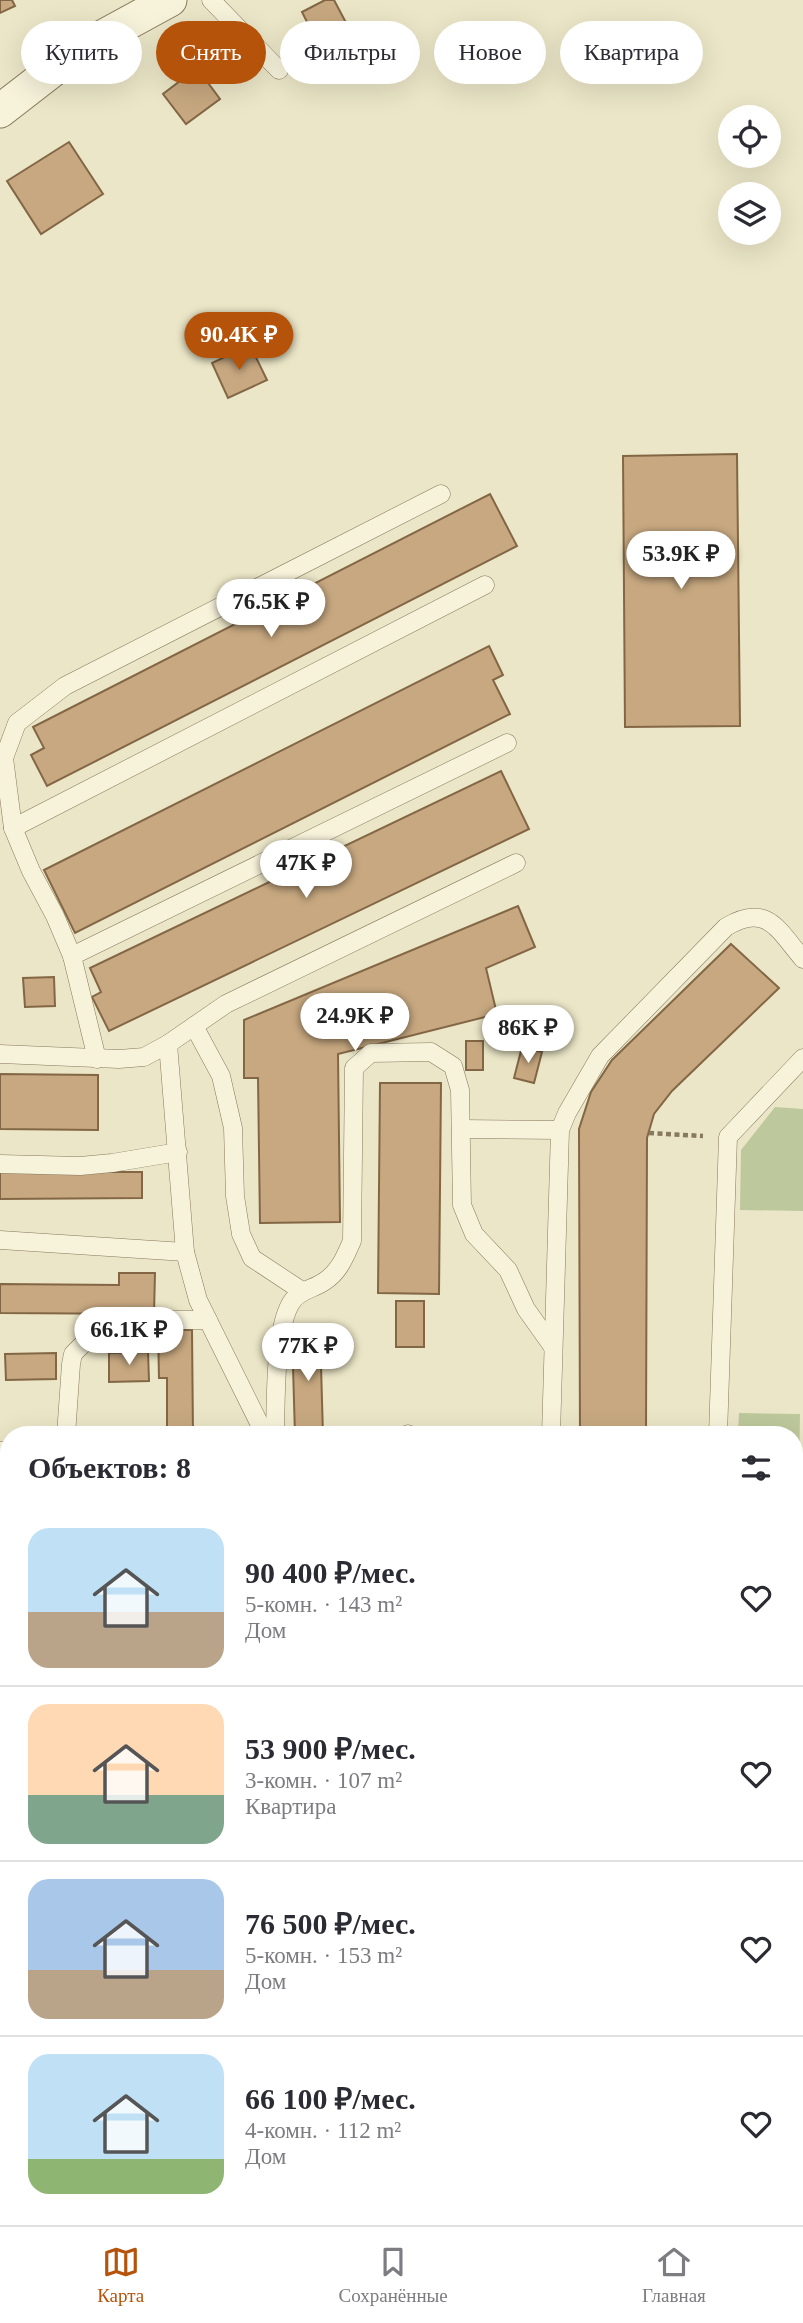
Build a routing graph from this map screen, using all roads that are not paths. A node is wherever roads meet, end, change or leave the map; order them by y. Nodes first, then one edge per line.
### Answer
1 (170, 0) edge
2 (211, 0) edge
3 (279, 70) dead end
4 (0, 111) edge
5 (440, 494) dead end
6 (485, 585) dead end
7 (507, 743) dead end
8 (13, 828) junction
9 (516, 863) dead end
10 (72, 956) junction
11 (803, 959) edge
12 (194, 1026) junction
13 (168, 1044) junction
14 (0, 1054) edge
15 (803, 1058) edge
16 (97, 1059) junction
17 (461, 1129) junction
18 (560, 1130) junction
19 (178, 1152) junction
20 (0, 1164) edge
21 (0, 1240) edge
22 (185, 1252) junction
23 (302, 1291) junction
24 (208, 1320) junction
25 (553, 1347) junction
26 (67, 1426) edge
27 (261, 1426) edge
28 (275, 1426) edge
29 (551, 1426) edge
30 (718, 1426) edge

1 - 4 street
2 - 3 lane
5 - 8 lane
6 - 8 lane
7 - 10 lane
8 - 10 lane
9 - 12 lane
10 - 16 lane
11 - 18 lane
12 - 13 lane
12 - 23 lane
13 - 16 lane
13 - 19 lane
14 - 16 lane
15 - 30 lane
17 - 18 lane
17 - 23 lane
17 - 25 lane
18 - 25 lane
19 - 20 lane
19 - 22 lane
21 - 22 lane
22 - 24 lane
23 - 28 lane
24 - 26 lane
24 - 27 lane
25 - 29 lane

